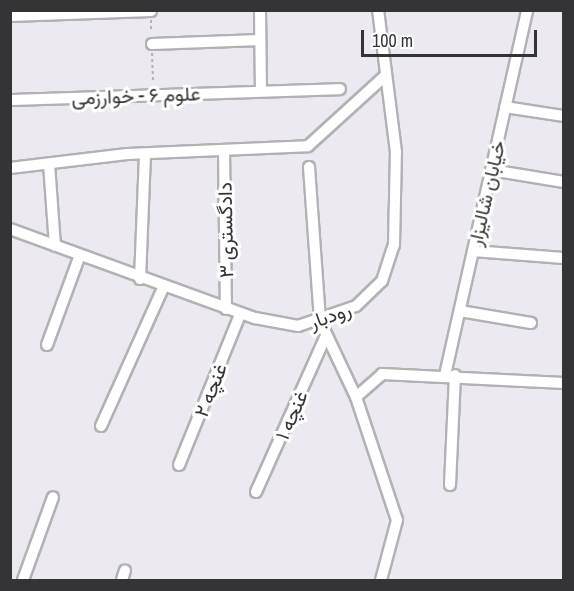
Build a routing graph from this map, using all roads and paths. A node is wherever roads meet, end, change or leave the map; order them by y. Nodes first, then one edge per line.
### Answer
1 (260, 10) edge
2 (378, 10) edge
3 (527, 10) edge
4 (151, 11) edge
5 (10, 15) edge
6 (261, 40) junction
7 (152, 44) dead end
8 (386, 75) junction
9 (261, 89) junction
10 (340, 89) dead end
11 (10, 100) edge
12 (505, 107) junction
13 (564, 116) edge
14 (224, 150) junction
15 (145, 153) junction
16 (49, 164) junction
17 (309, 167) dead end
18 (10, 168) edge
19 (491, 170) junction
20 (564, 182) edge
21 (10, 230) edge
22 (55, 246) junction
23 (473, 251) junction
24 (80, 255) junction
25 (564, 258) edge
26 (140, 279) junction
27 (163, 288) junction
28 (226, 309) junction
29 (460, 311) junction
30 (240, 315) junction
31 (320, 321) junction
32 (531, 323) dead end
33 (325, 338) junction
34 (47, 345) dead end
35 (450, 375) junction
36 (564, 383) edge
37 (356, 398) junction
38 (101, 426) dead end
39 (179, 465) dead end
40 (450, 485) dead end
41 (256, 492) dead end
42 (53, 497) dead end
43 (23, 580) edge
44 (381, 580) edge

1 - 6 street
2 - 8 street, رودبار
3 - 12 street, خیابان شالیزار
4 - 5 street
6 - 7 street
6 - 9 street
8 - 14 street
8 - 31 street, رودبار
9 - 10 street, علوم ۶ - خوارزمی
9 - 11 street, علوم ۶ - خوارزمی
12 - 13 street
12 - 19 street, خیابان شالیزار
14 - 15 street
14 - 28 street, دادگستری ۳
15 - 16 street
15 - 26 street
16 - 18 street
16 - 22 street
17 - 31 street
19 - 20 street
19 - 23 street, خیابان شالیزار
21 - 22 street, رودبار
22 - 24 street, رودبار
23 - 25 street
23 - 29 street, خیابان شالیزار
24 - 26 street, رودبار
24 - 34 street
26 - 27 street, رودبار
27 - 28 street, رودبار
27 - 38 street
28 - 30 street, رودبار
29 - 32 street
29 - 35 street, خیابان شالیزار
30 - 31 street, رودبار
30 - 39 street, غنچه ۲
31 - 33 street
33 - 37 street
33 - 41 street, غنچه ۱
35 - 36 street
35 - 37 street
35 - 40 street, خیابان شالیزار
37 - 44 street
42 - 43 street

